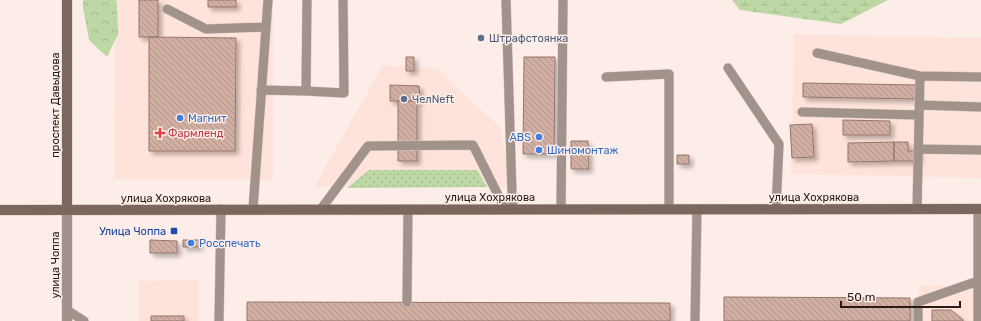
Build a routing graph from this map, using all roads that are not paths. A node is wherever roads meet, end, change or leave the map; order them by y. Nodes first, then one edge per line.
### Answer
1 (67, 0) edge
2 (268, 0) edge
3 (307, 0) edge
4 (343, 0) edge
5 (506, 0) edge
6 (563, 0) edge
7 (167, 9) dead end
8 (266, 27) junction
9 (817, 53) dead end
10 (728, 68) dead end
11 (920, 76) junction
12 (606, 77) dead end
13 (981, 77) edge
14 (261, 90) junction
15 (306, 91) junction
16 (920, 105) junction
17 (981, 107) edge
18 (802, 112) dead end
19 (919, 115) junction
20 (918, 149) junction
21 (981, 150) edge
22 (221, 209) junction
23 (253, 209) junction
24 (321, 209) junction
25 (408, 209) junction
26 (509, 209) junction
27 (561, 209) junction
28 (669, 209) junction
29 (697, 209) junction
30 (776, 209) junction
31 (917, 209) junction
32 (980, 209) edge
33 (0, 210) edge
34 (67, 210) junction
35 (979, 274) edge
36 (407, 302) dead end
37 (67, 316) edge
38 (84, 321) edge
39 (219, 321) edge
40 (695, 321) edge
41 (918, 321) edge
42 (978, 321) edge

1 - 34 main road, проспект Давыдова
2 - 8 lane
3 - 15 lane
4 - 15 lane
5 - 26 lane
6 - 27 lane
7 - 8 lane
8 - 14 lane
9 - 11 lane
10 - 30 lane
11 - 13 lane
11 - 16 lane
12 - 28 lane
14 - 15 lane
14 - 23 lane
16 - 17 lane
16 - 19 lane
18 - 19 lane
19 - 20 lane
20 - 21 lane
20 - 31 lane
22 - 23 main road, улица Хохрякова
22 - 34 main road, улица Хохрякова
22 - 39 lane
23 - 24 main road, улица Хохрякова
24 - 25 main road, улица Хохрякова
24 - 26 lane
25 - 26 main road, улица Хохрякова
25 - 36 lane
26 - 27 main road, улица Хохрякова
27 - 28 main road, улица Хохрякова
28 - 29 main road, улица Хохрякова
29 - 30 main road, улица Хохрякова
29 - 40 lane
30 - 31 main road, улица Хохрякова
31 - 32 main road, улица Хохрякова
32 - 35 lane
33 - 34 main road, улица Хохрякова
34 - 37 street, улица Чоппа
35 - 41 lane
35 - 42 lane
37 - 38 lane

